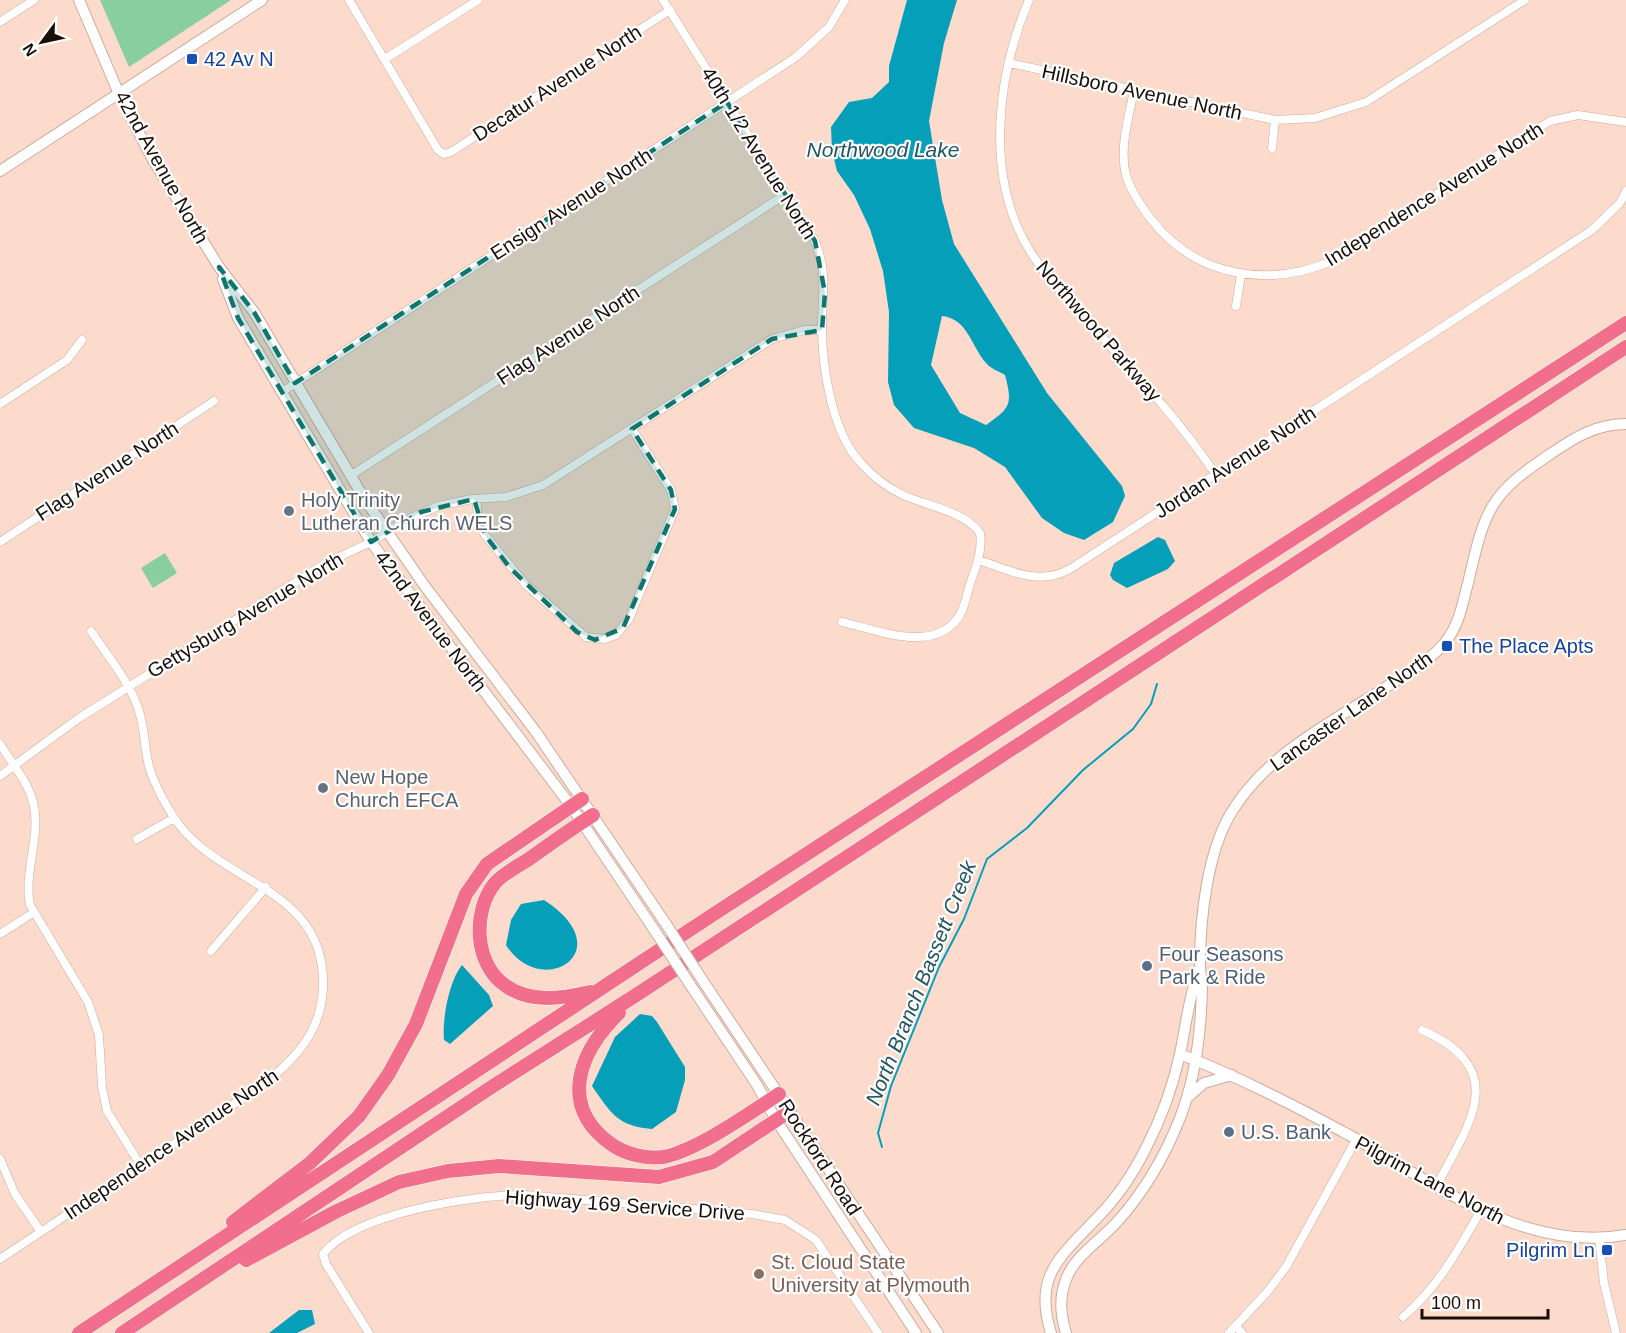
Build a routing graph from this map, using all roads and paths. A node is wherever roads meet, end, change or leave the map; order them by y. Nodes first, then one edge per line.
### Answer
1 (34, 0) edge
2 (79, 0) edge
3 (262, 0) edge
4 (350, 0) edge
5 (478, 0) edge
6 (663, 0) edge
7 (845, 0) edge
8 (1029, 0) edge
9 (1525, 0) edge
10 (670, 10) junction
11 (0, 22) edge
12 (385, 59) junction
13 (1009, 63) junction
14 (1134, 90) junction
15 (119, 94) junction
16 (727, 102) junction
17 (1275, 120) junction
18 (1626, 122) edge
19 (1272, 148) dead end
20 (0, 171) edge
21 (1626, 191) edge
22 (786, 194) junction
23 (219, 267) junction
24 (1241, 275) junction
25 (1236, 306) dead end
26 (1626, 320) edge
27 (822, 330) junction
28 (82, 340) dead end
29 (1626, 346) edge
30 (1626, 354) edge
31 (1572, 381) junction
32 (296, 383) junction
33 (282, 392) junction
34 (214, 401) dead end
35 (0, 404) edge
36 (1626, 424) edge
37 (632, 429) junction
38 (1216, 475) junction
39 (350, 476) junction
40 (476, 499) junction
41 (386, 533) junction
42 (0, 542) edge
43 (371, 542) junction
44 (979, 560) junction
45 (842, 622) dead end
46 (91, 631) dead end
47 (127, 687) junction
48 (0, 744) edge
49 (14, 767) junction
50 (0, 776) edge
51 (577, 802) junction
52 (174, 818) junction
53 (588, 818) junction
54 (137, 839) dead end
55 (266, 887) junction
56 (33, 914) junction
57 (664, 921) joint
58 (653, 928) joint
59 (0, 934) edge
60 (211, 951) dead end
61 (1200, 966) junction
62 (601, 989) junction
63 (633, 997) junction
64 (1422, 1030) dead end
65 (1180, 1054) junction
66 (1196, 1060) junction
67 (1233, 1075) junction
68 (779, 1094) junction
69 (1186, 1100) junction
70 (766, 1103) junction
71 (790, 1111) junction
72 (776, 1120) junction
73 (1356, 1140) junction
74 (0, 1159) edge
75 (141, 1166) junction
76 (1437, 1185) junction
77 (1481, 1210) junction
78 (40, 1232) junction
79 (1626, 1235) edge
80 (1599, 1238) junction
81 (0, 1258) edge
82 (184, 1264) junction
83 (173, 1300) junction
84 (1403, 1317) dead end
85 (1236, 1326) junction
86 (79, 1333) edge
87 (122, 1333) edge
88 (369, 1333) edge
89 (878, 1333) edge
90 (916, 1333) edge
91 (938, 1333) edge
92 (1051, 1333) edge
93 (1066, 1333) edge
94 (1229, 1333) edge
95 (1242, 1333) edge
96 (1616, 1333) edge

1 - 11 street
2 - 15 main road, 42nd Avenue North
3 - 15 main road
4 - 12 street
5 - 12 street
6 - 10 street, 40th 1/2 Avenue North
7 - 16 street, Ensign Avenue North
8 - 13 street, Northwood Parkway
9 - 17 street, Hillsboro Avenue North
10 - 12 street, Decatur Avenue North
10 - 16 street, 40th 1/2 Avenue North
13 - 14 street, Hillsboro Avenue North
13 - 38 street, Northwood Parkway
14 - 17 street, Hillsboro Avenue North
14 - 24 street, Independence Avenue North
15 - 20 main road
15 - 23 main road, 42nd Avenue North
16 - 22 street, 40th 1/2 Avenue North
16 - 32 street, Ensign Avenue North
17 - 19 street
18 - 24 street, Independence Avenue North
21 - 38 street, Jordan Avenue North
22 - 27 street, 40th 1/2 Avenue North
22 - 39 street, Flag Avenue North
23 - 32 main road, 42nd Avenue North
23 - 33 main road, 42nd Avenue North
24 - 25 street
26 - 62 highway
27 - 37 street, Gettysburg Avenue North
27 - 44 street, 40th 1/2 Avenue North
28 - 35 street
29 - 31 highway
30 - 31 highway
31 - 63 highway
32 - 33 street, Ensign Avenue North
32 - 39 main road, 42nd Avenue North
33 - 43 main road, 42nd Avenue North
34 - 42 street, Flag Avenue North
36 - 61 main road, Lancaster Lane North
37 - 40 street, Gettysburg Avenue North
37 - 40 street
38 - 44 street, Jordan Avenue North
39 - 41 main road, 42nd Avenue North
40 - 41 street, Gettysburg Avenue North
41 - 43 street, Gettysburg Avenue North
41 - 51 main road, 42nd Avenue North
43 - 47 street, Gettysburg Avenue North
43 - 51 main road, 42nd Avenue North
44 - 45 street
46 - 47 street, Independence Avenue North
47 - 49 street, Gettysburg Avenue North
47 - 52 street, Independence Avenue North
48 - 49 street
49 - 50 street, Gettysburg Avenue North
49 - 56 street
51 - 53 main road, 42nd Avenue North
51 - 82 highway
52 - 54 street
52 - 55 street, Independence Avenue North
53 - 57 main road, 42nd Avenue North
53 - 58 main road, 42nd Avenue North
53 - 62 highway
55 - 60 street
55 - 75 street, Independence Avenue North
56 - 59 street
56 - 75 street
57 - 68 main road, Rockford Road, bridge
58 - 70 main road, Rockford Road, bridge
61 - 65 main road, Lancaster Lane North
61 - 66 main road, Lancaster Lane North
62 - 82 highway
63 - 70 highway
63 - 83 highway
64 - 76 street
65 - 66 main road, Pilgrim Lane North
65 - 92 main road, Lancaster Lane North
66 - 67 main road, Pilgrim Lane North
66 - 69 main road, Lancaster Lane North
67 - 69 main road
67 - 73 main road, Pilgrim Lane North
68 - 70 highway
68 - 71 main road, Rockford Road
69 - 93 main road, Lancaster Lane North
70 - 72 main road, Rockford Road
71 - 72 highway
71 - 91 main road, Rockford Road
72 - 83 highway
72 - 90 main road, Rockford Road
73 - 76 main road, Pilgrim Lane North
73 - 85 street
74 - 78 street
75 - 78 street, Independence Avenue North
76 - 77 main road, Pilgrim Lane North
77 - 80 main road, Pilgrim Lane North
77 - 84 street
78 - 81 street, Independence Avenue North
79 - 80 main road, Pilgrim Lane North
80 - 96 street
82 - 86 highway
83 - 87 highway
85 - 94 street
85 - 95 street
88 - 89 street, Highway 169 Service Drive

